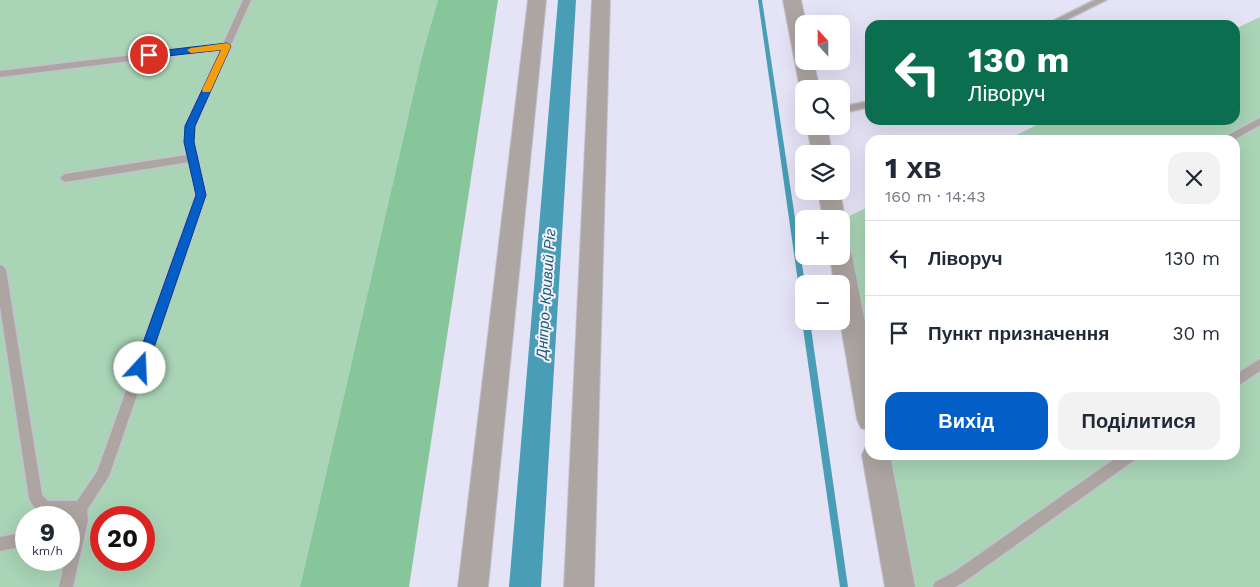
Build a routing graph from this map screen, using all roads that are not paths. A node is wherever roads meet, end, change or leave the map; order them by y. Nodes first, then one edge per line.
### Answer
1 (247, 0) edge
2 (537, 0) edge
3 (601, 0) edge
4 (792, 0) edge
5 (1102, 0) edge
6 (795, 15) edge
7 (1060, 20) edge
8 (227, 46) junction
9 (0, 74) edge
10 (865, 105) edge
11 (850, 108) edge
12 (1260, 121) edge
13 (1235, 135) edge
14 (193, 158) junction
15 (65, 178) dead end
16 (843, 265) edge
17 (0, 274) edge
18 (861, 324) edge
19 (1260, 364) edge
20 (865, 366) edge
21 (1240, 378) edge
22 (877, 460) edge
23 (1124, 460) edge
24 (43, 506) edge
25 (80, 508) joint
26 (80, 524) edge
27 (15, 542) edge
28 (0, 544) edge
29 (70, 571) edge
30 (902, 586) edge
31 (66, 587) edge
32 (473, 587) edge
33 (578, 587) edge
34 (940, 587) edge

1 - 8 lane
2 - 32 street
3 - 33 street
4 - 6 street
5 - 7 lane
8 - 9 lane
8 - 14 lane
10 - 11 lane
12 - 13 lane
14 - 15 lane
14 - 25 lane
16 - 18 street
17 - 24 lane
18 - 20 street
19 - 21 lane
22 - 30 street
23 - 34 lane
25 - 26 lane
27 - 28 lane
29 - 31 lane

